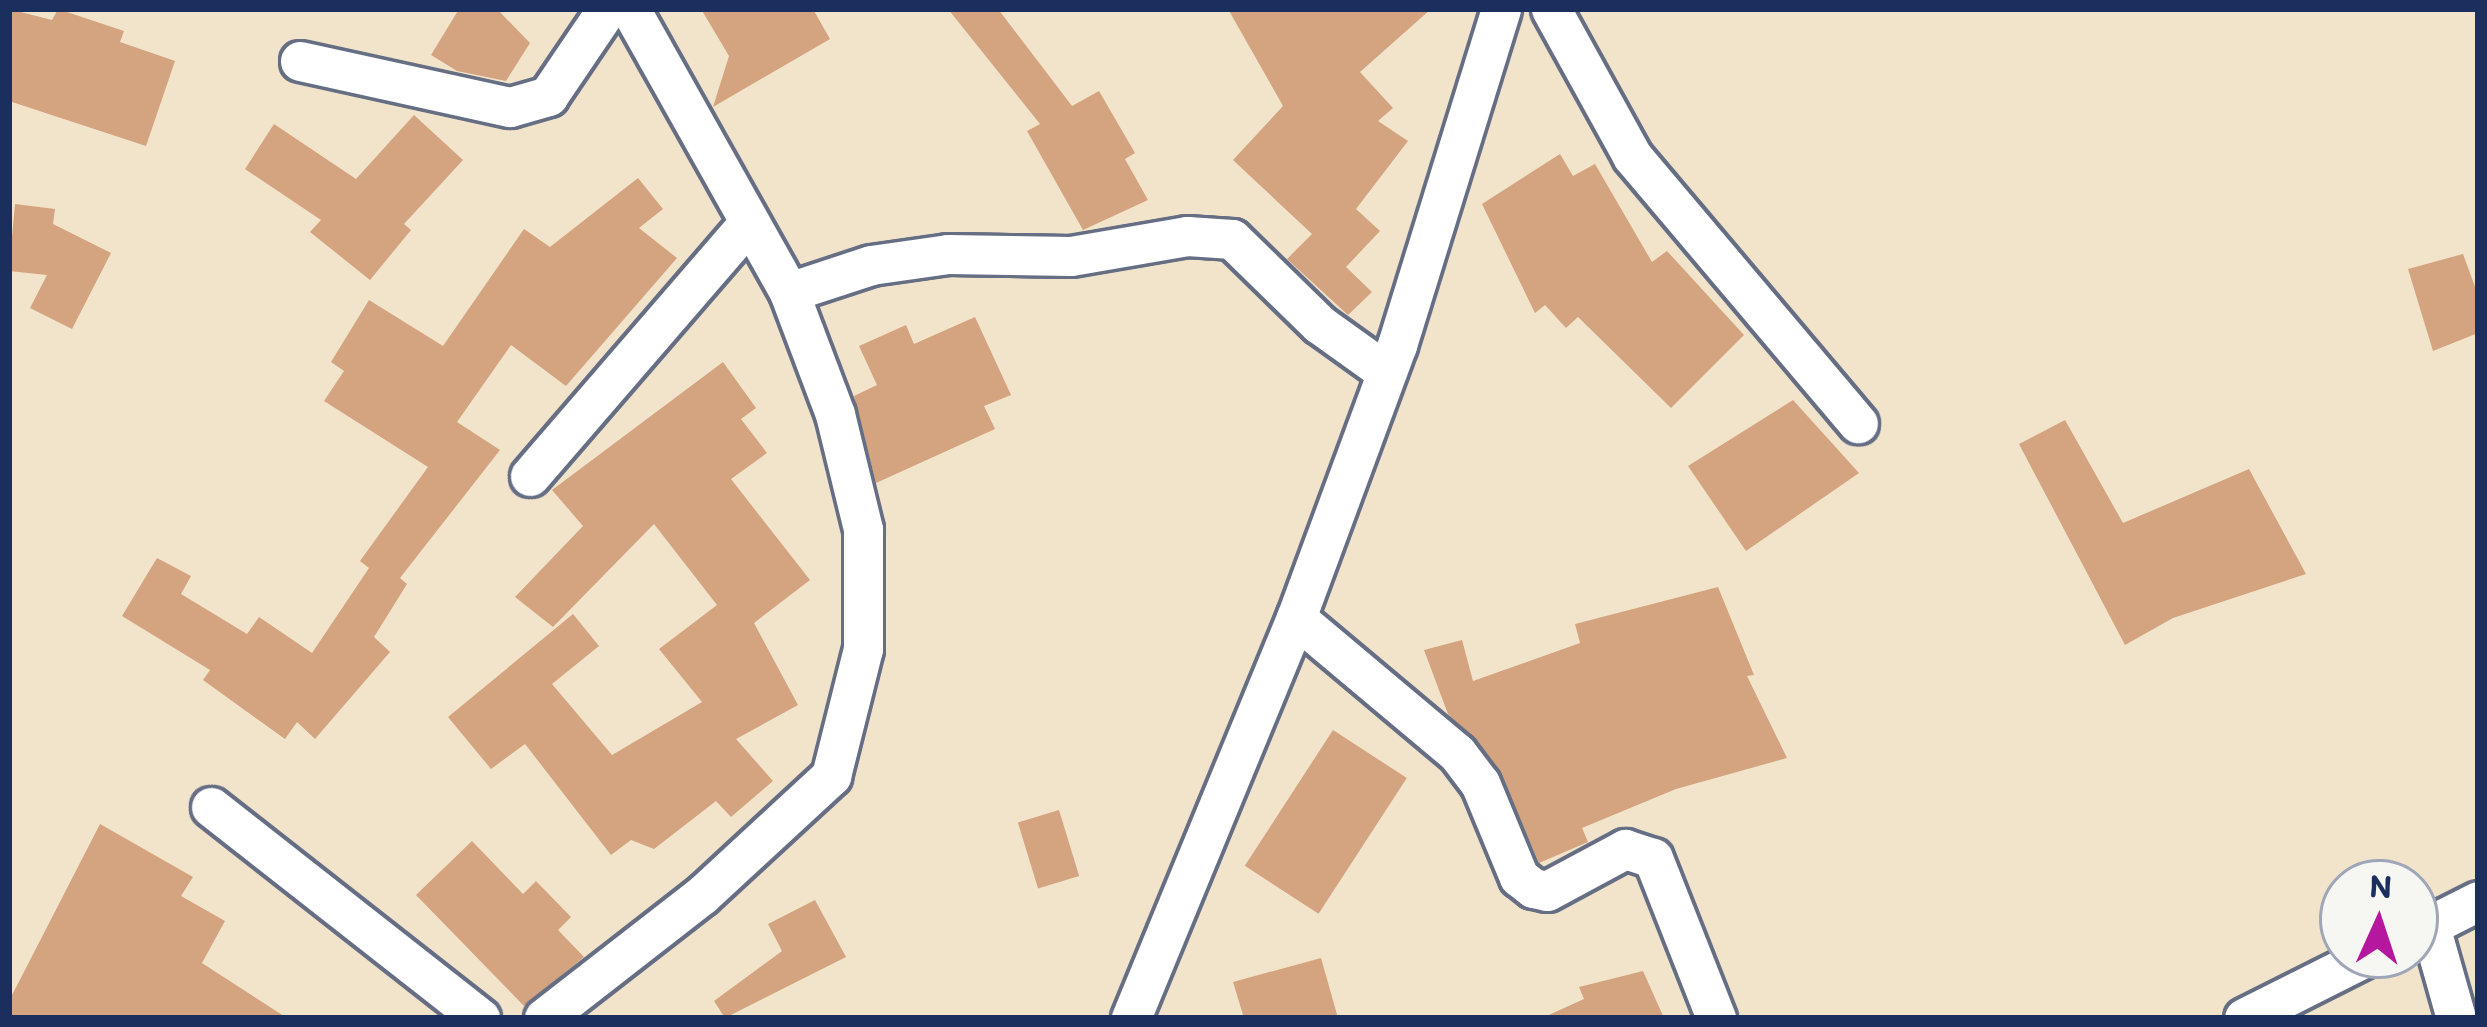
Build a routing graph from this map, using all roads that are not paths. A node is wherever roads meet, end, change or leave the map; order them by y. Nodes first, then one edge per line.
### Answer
1 (607, 9) edge
2 (630, 9) edge
3 (1501, 9) edge
4 (1551, 9) edge
5 (300, 61) dead end
6 (749, 222) junction
7 (789, 292) junction
8 (1386, 372) junction
9 (1858, 423) dead end
10 (530, 476) dead end
11 (1296, 619) junction
12 (211, 807) dead end
13 (2478, 902) edge
14 (2439, 922) edge
15 (2439, 974) edge
16 (2321, 979) edge
17 (480, 1018) edge
18 (544, 1018) edge
19 (1131, 1018) edge
20 (1716, 1018) edge
21 (2244, 1018) edge
22 (2456, 1018) edge

1 - 5 street
2 - 6 street
3 - 8 street
4 - 9 street
6 - 7 street
6 - 10 street
7 - 8 street
7 - 18 street
8 - 11 street
11 - 19 street
11 - 20 street
12 - 17 street
13 - 14 street
15 - 22 street
16 - 21 street

